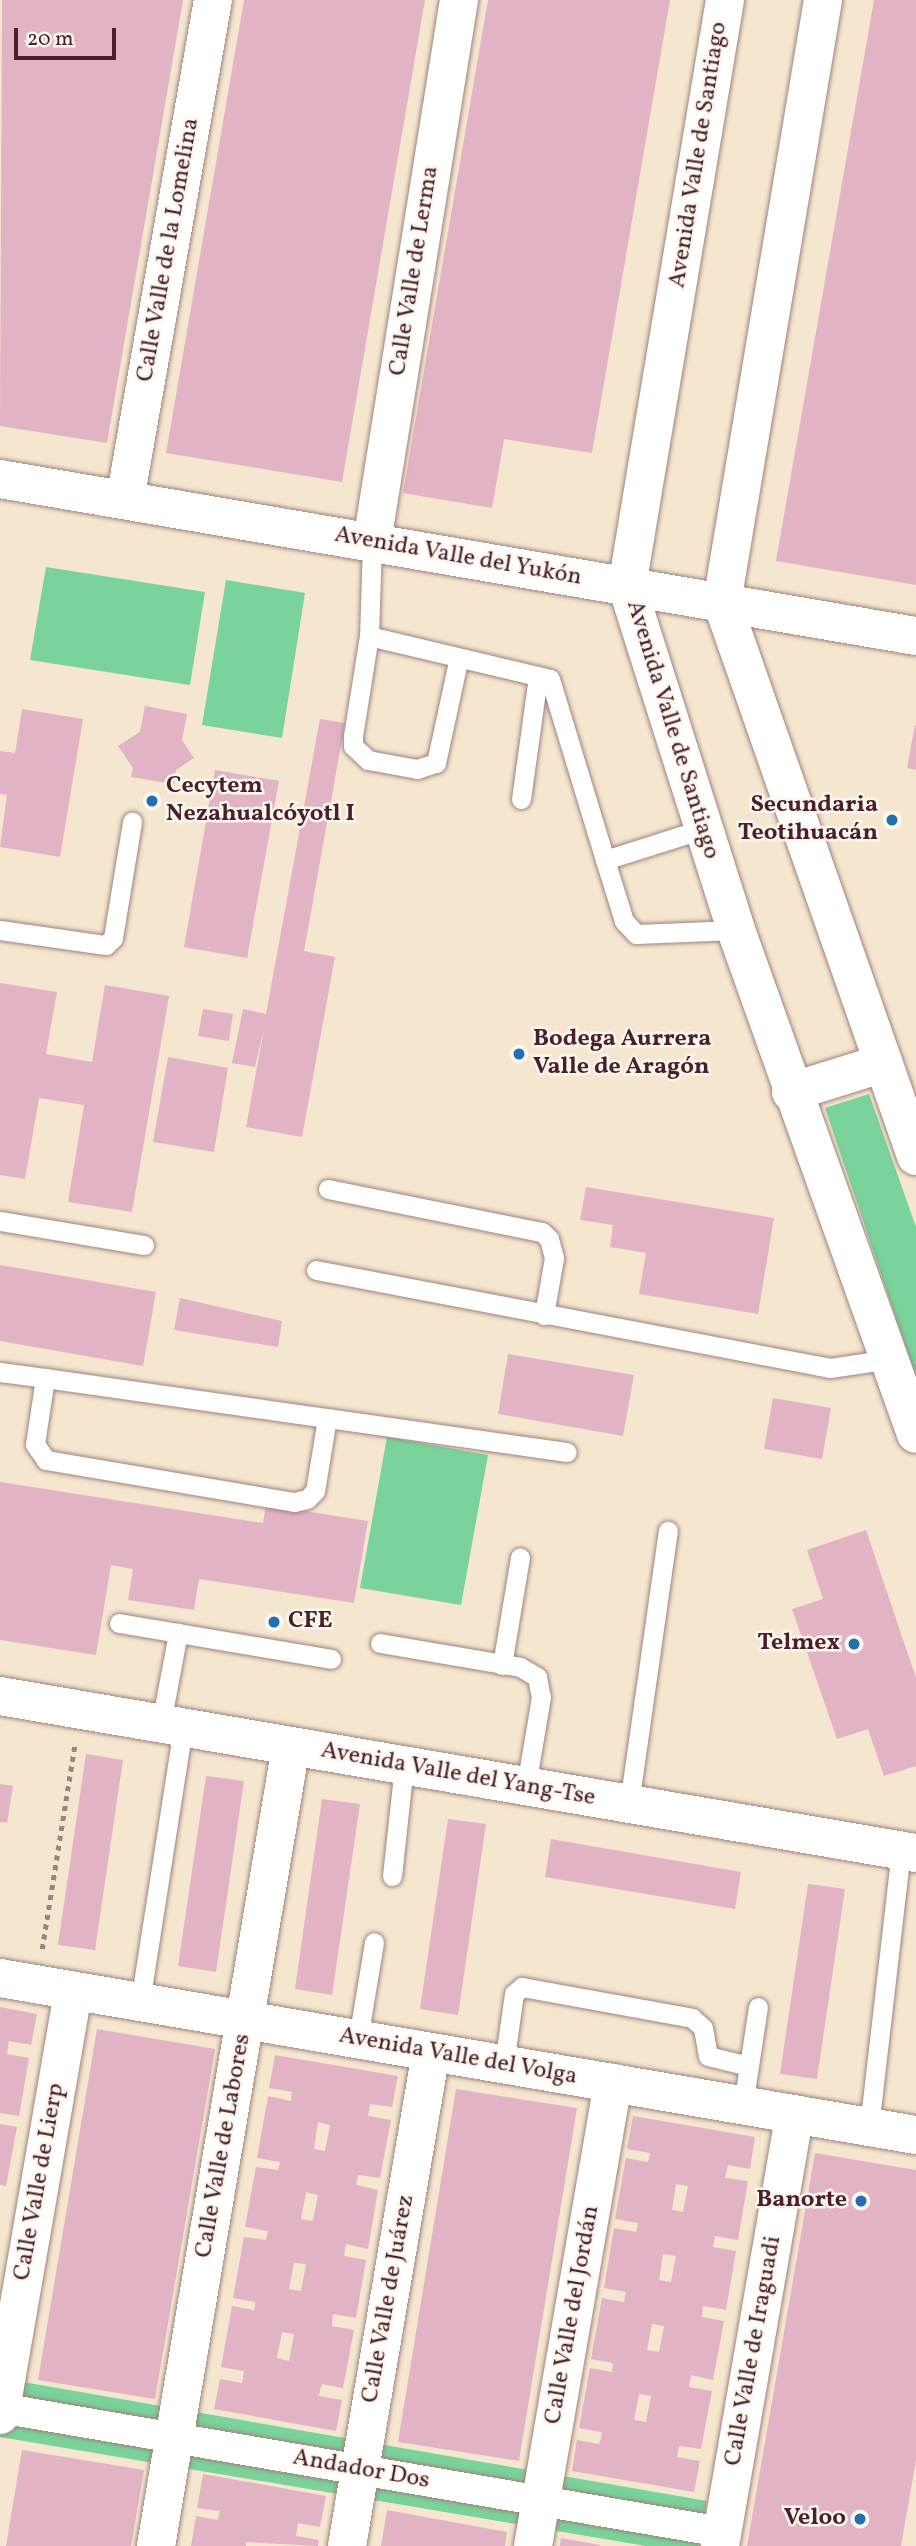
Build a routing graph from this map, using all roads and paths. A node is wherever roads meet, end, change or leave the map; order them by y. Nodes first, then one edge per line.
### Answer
1 (213, 0) edge
2 (459, 0) edge
3 (725, 0) edge
4 (823, 0) edge
5 (0, 478) edge
6 (125, 500) junction
7 (372, 542) junction
8 (627, 586) junction
9 (722, 602) junction
10 (369, 636) junction
11 (916, 636) edge
12 (459, 657) junction
13 (538, 676) junction
14 (520, 799) dead end
15 (132, 822) dead end
16 (703, 829) junction
17 (605, 860) junction
18 (0, 930) edge
19 (736, 930) junction
20 (884, 1063) junction
21 (792, 1092) junction
22 (916, 1156) edge
23 (328, 1189) dead end
24 (0, 1221) edge
25 (144, 1245) dead end
26 (316, 1270) dead end
27 (544, 1315) junction
28 (890, 1359) junction
29 (0, 1372) edge
30 (45, 1378) junction
31 (327, 1418) junction
32 (916, 1434) edge
33 (567, 1452) dead end
34 (668, 1531) dead end
35 (520, 1557) dead end
36 (119, 1623) dead end
37 (178, 1633) junction
38 (380, 1643) dead end
39 (331, 1659) dead end
40 (502, 1665) junction
41 (0, 1696) edge
42 (80, 1709) junction
43 (172, 1725) junction
44 (291, 1746) junction
45 (404, 1765) junction
46 (527, 1786) junction
47 (629, 1804) junction
48 (909, 1852) edge
49 (392, 1876) dead end
50 (373, 1942) dead end
51 (18, 1981) edge
52 (73, 1991) junction
53 (140, 2002) junction
54 (758, 2007) dead end
55 (245, 2020) junction
56 (358, 2039) junction
57 (431, 2052) junction
58 (504, 2064) junction
59 (749, 2066) junction
60 (613, 2083) junction
61 (743, 2105) junction
62 (794, 2114) junction
63 (869, 2127) junction
64 (916, 2135) edge
65 (0, 2411) edge
66 (174, 2438) junction
67 (360, 2469) junction
68 (541, 2501) junction
69 (721, 2539) edge
70 (156, 2546) edge
71 (347, 2546) edge
72 (533, 2546) edge

1 - 6 street, Calle Valle de la Lomelina
2 - 7 street, Calle Valle de Lerma
3 - 8 street, Avenida Valle de Santiago
4 - 9 street
5 - 6 street, Avenida Valle del Yukón
6 - 7 street, Avenida Valle del Yukón
7 - 8 street, Avenida Valle del Yukón
7 - 10 lane
8 - 9 street, Avenida Valle del Yukón
8 - 16 street, Avenida Valle de Santiago
9 - 11 street, Avenida Valle del Yukón
9 - 20 street
10 - 12 lane
10 - 12 lane
12 - 13 lane
13 - 14 lane
13 - 17 lane
15 - 18 lane
16 - 17 lane
16 - 19 street, Avenida Valle de Santiago
17 - 19 lane
19 - 21 street, Avenida Valle de Santiago
20 - 21 street
20 - 22 street
21 - 28 street, Avenida Valle de Santiago
23 - 27 lane
24 - 25 lane
26 - 27 lane
27 - 28 lane
28 - 32 street, Avenida Valle de Santiago
29 - 30 lane
30 - 31 lane
30 - 31 lane
31 - 33 lane
34 - 47 lane
35 - 40 lane
36 - 37 lane
37 - 39 lane
37 - 43 lane
38 - 40 lane
40 - 46 lane
41 - 42 street, Avenida Valle del Yang-Tse
42 - 43 street, Avenida Valle del Yang-Tse
42 - 51 path
43 - 44 street, Avenida Valle del Yang-Tse
43 - 53 lane
44 - 45 street, Avenida Valle del Yang-Tse
44 - 55 street, Calle Valle de Labores
45 - 46 street, Avenida Valle del Yang-Tse
45 - 49 lane
46 - 47 street, Avenida Valle del Yang-Tse
47 - 48 street, Avenida Valle del Yang-Tse
48 - 63 lane
50 - 56 lane
51 - 52 street, Avenida Valle del Volga
52 - 53 street, Avenida Valle del Volga
52 - 65 street, Calle Valle de Lierp
53 - 55 street, Avenida Valle del Volga
54 - 59 lane
55 - 56 street, Avenida Valle del Volga
55 - 66 street, Calle Valle de Labores
56 - 57 street, Avenida Valle del Volga
57 - 58 street, Avenida Valle del Volga
57 - 67 street, Calle Valle de Juárez
58 - 59 lane
58 - 60 street, Avenida Valle del Volga
59 - 61 lane
60 - 61 street, Avenida Valle del Volga
60 - 68 street, Calle Valle del Jordán
61 - 62 street, Avenida Valle del Volga
62 - 63 street, Avenida Valle del Volga
62 - 69 street, Calle Valle de Iraguadi
63 - 64 street, Avenida Valle del Volga
65 - 66 street, Andador Dos
66 - 67 street, Andador Dos
66 - 70 street, Calle Valle de Labores
67 - 68 street, Andador Dos
67 - 71 street, Calle Valle de Juárez
68 - 69 street, Andador Dos
68 - 72 street, Calle Valle del Jordán

